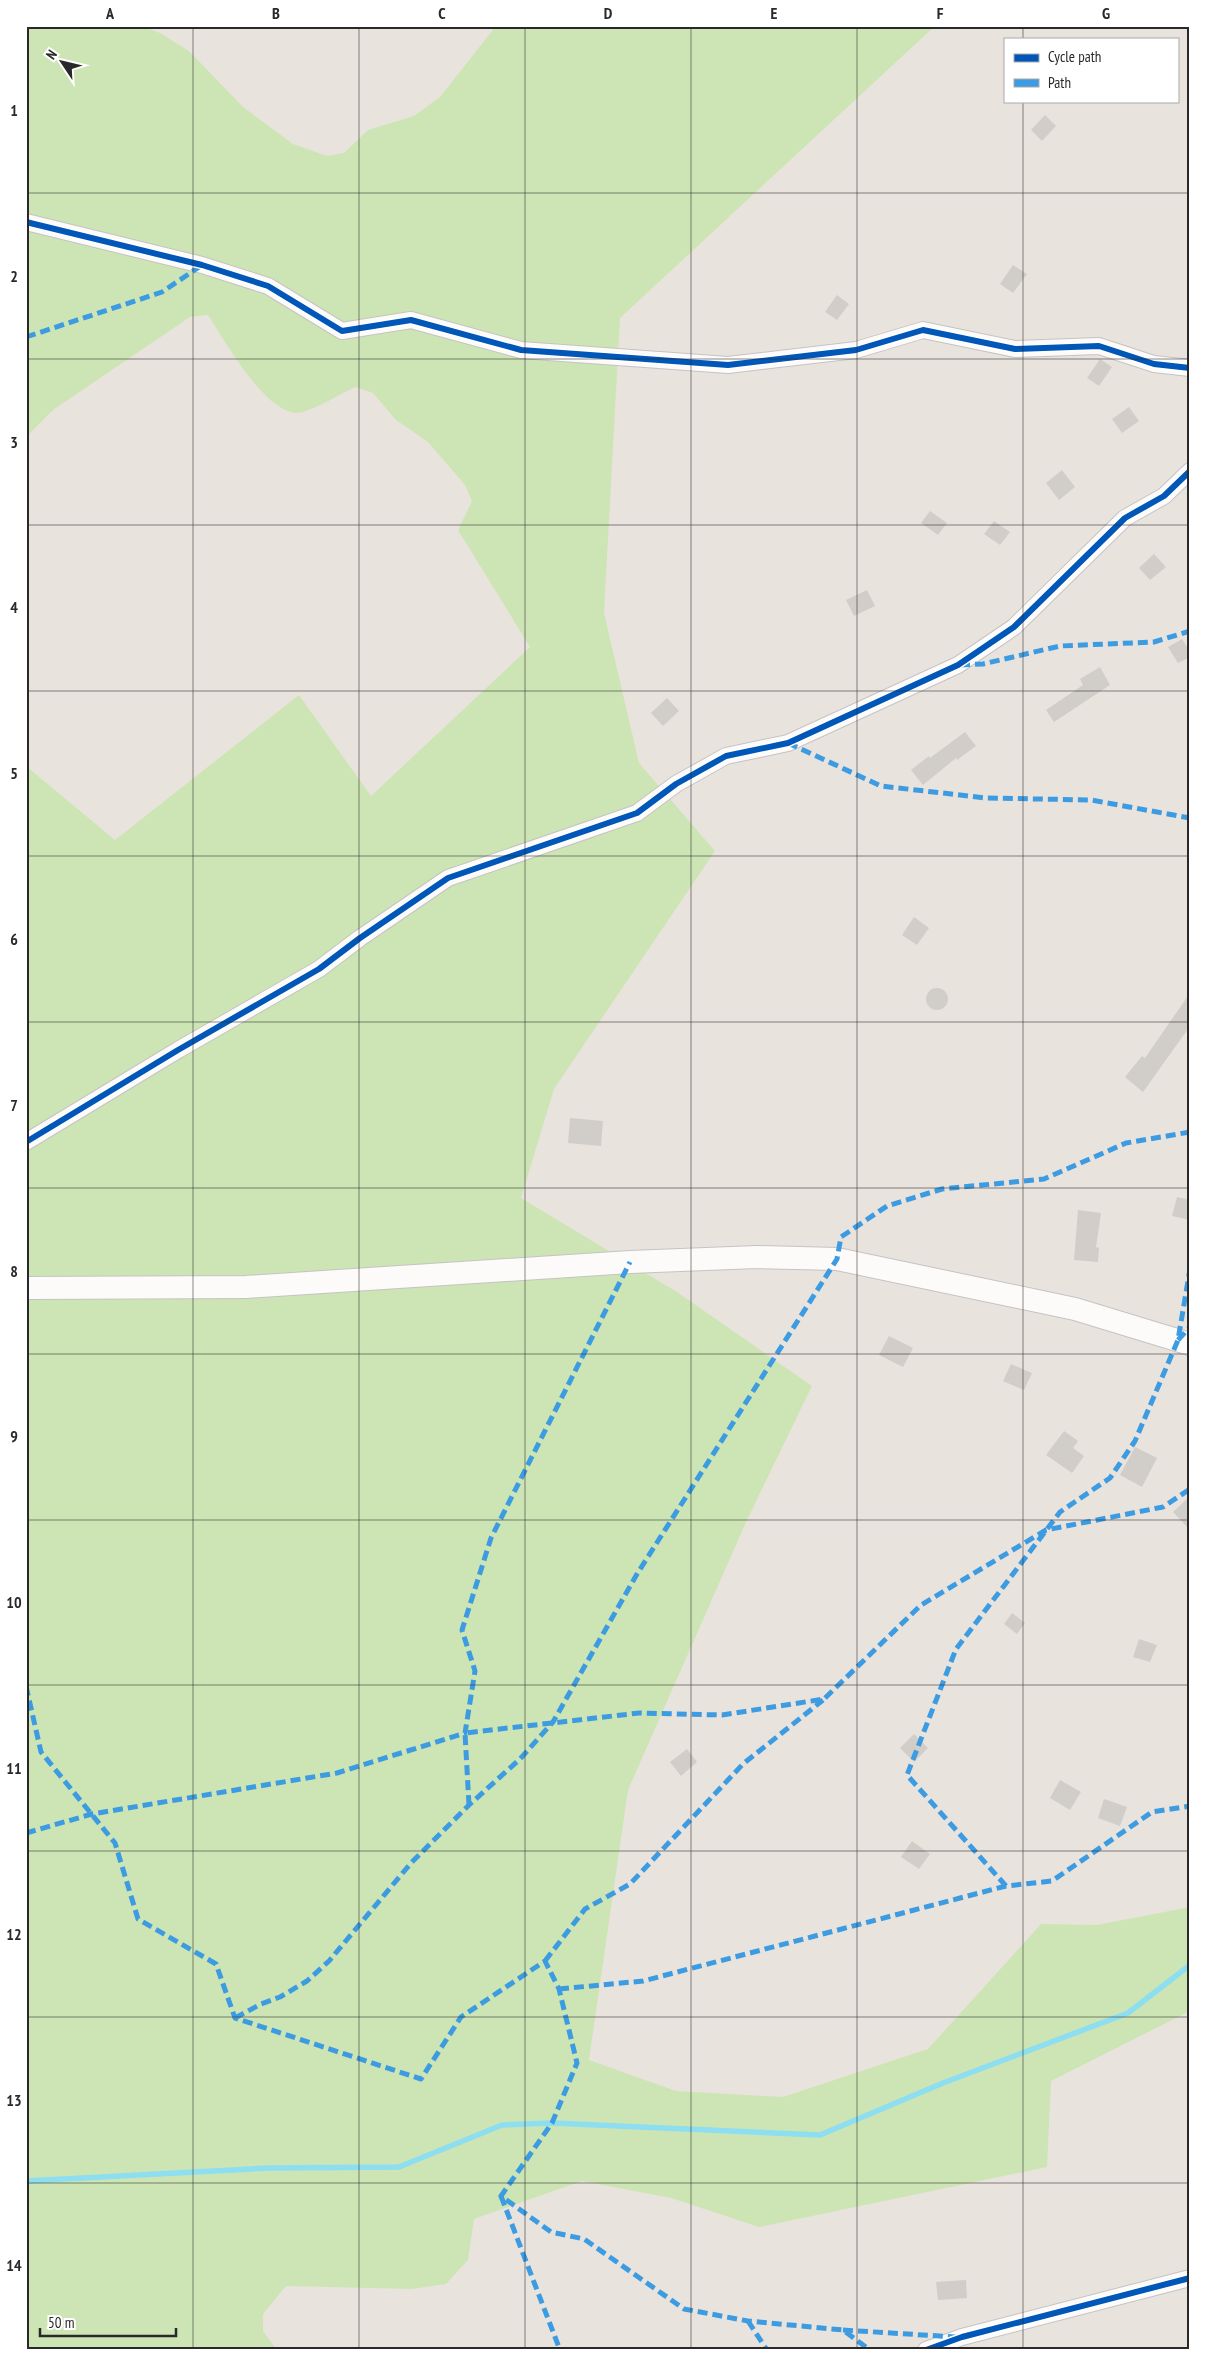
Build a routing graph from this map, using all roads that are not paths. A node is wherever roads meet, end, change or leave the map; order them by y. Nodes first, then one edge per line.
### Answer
1 (26, 222) edge
2 (1190, 368) edge
3 (1190, 471) edge
4 (26, 1142) edge
5 (26, 1288) edge
6 (1190, 1344) edge
7 (1190, 2278) edge
8 (926, 2350) edge

1 - 2 street
3 - 4 street
5 - 6 main road
7 - 8 street

